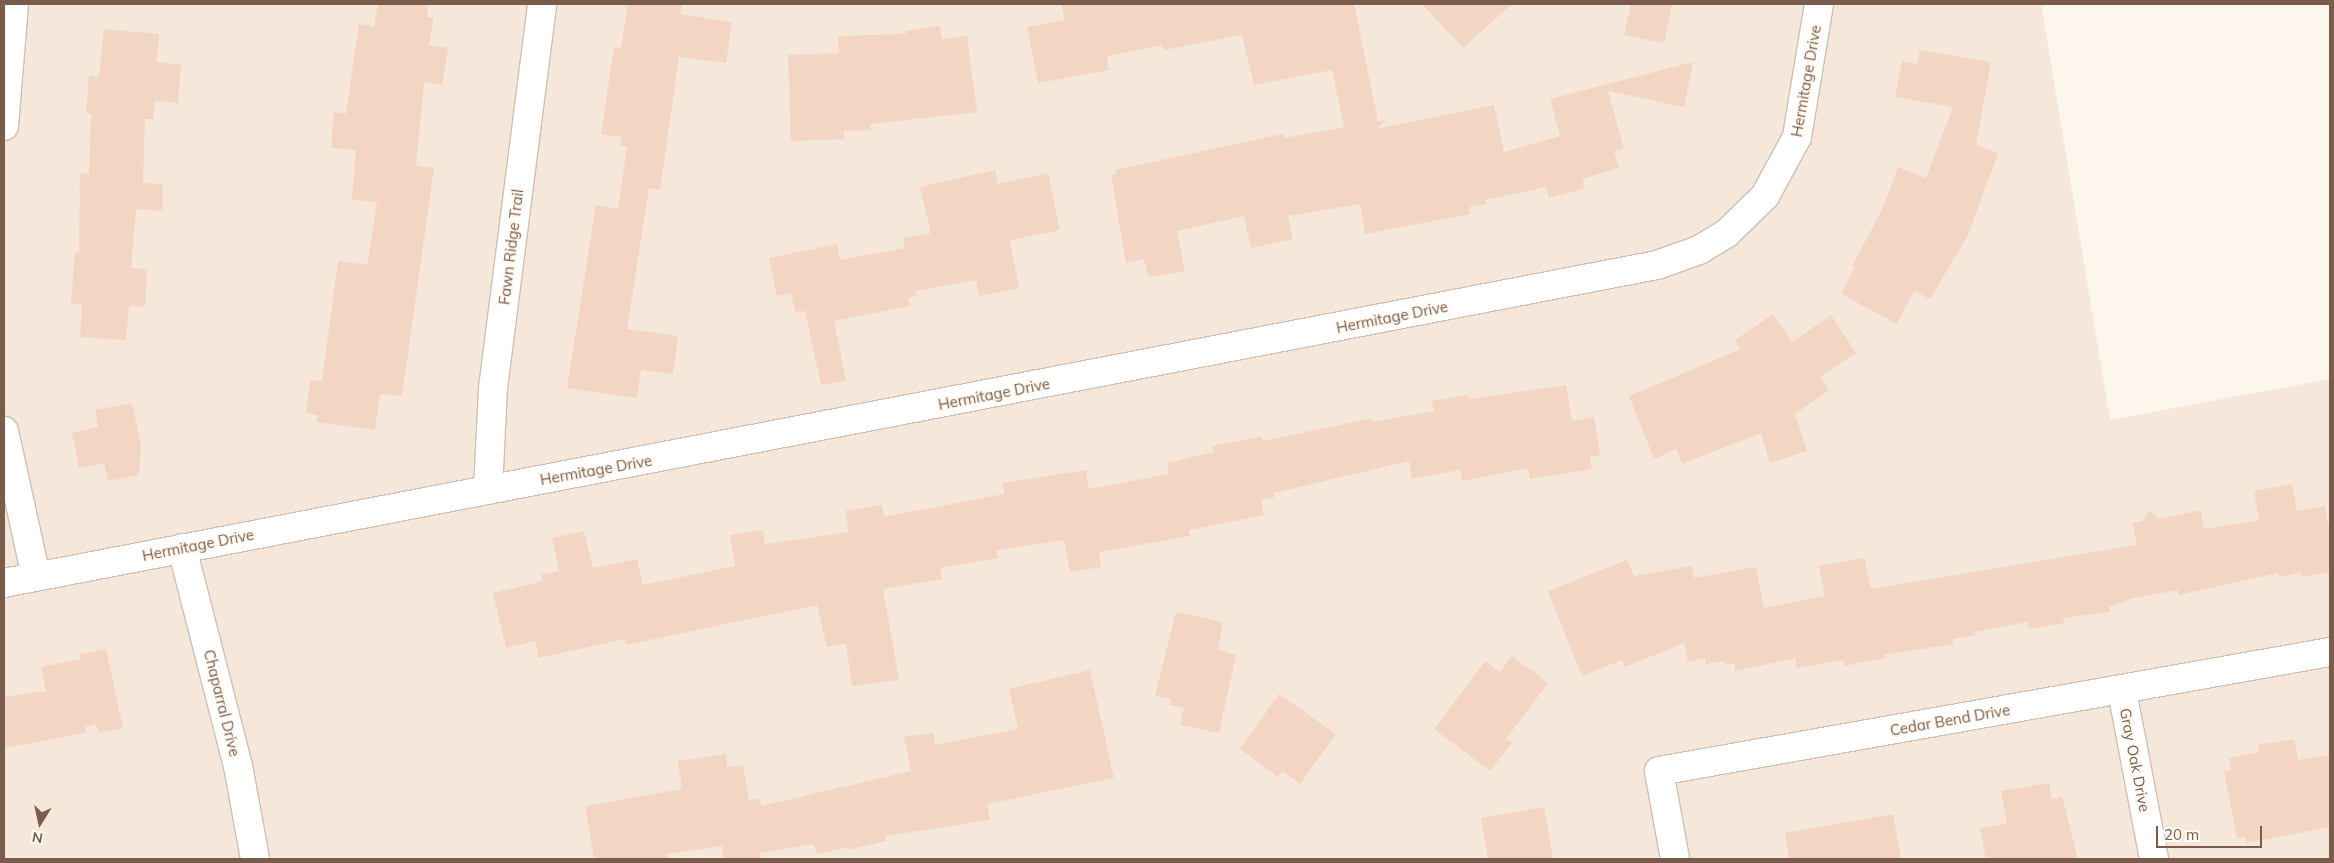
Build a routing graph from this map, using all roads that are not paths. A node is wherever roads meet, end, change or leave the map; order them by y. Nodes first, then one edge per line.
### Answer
1 (14, 4) edge
2 (542, 4) edge
3 (1819, 4) edge
4 (4, 126) edge
5 (4, 431) edge
6 (488, 490) junction
7 (182, 548) junction
8 (36, 577) junction
9 (4, 583) edge
10 (2330, 652) edge
11 (2122, 691) junction
12 (255, 859) edge
13 (1675, 859) edge
14 (2154, 859) edge

1 - 4 street
2 - 6 street, Fawn Ridge Trail
3 - 6 street, Hermitage Drive
5 - 8 street
6 - 7 street, Hermitage Drive
7 - 8 street, Hermitage Drive
7 - 12 street, Chaparral Drive
8 - 9 street, Hermitage Drive
10 - 11 street, Cedar Bend Drive
11 - 13 street, Cedar Bend Drive
11 - 14 street, Gray Oak Drive

